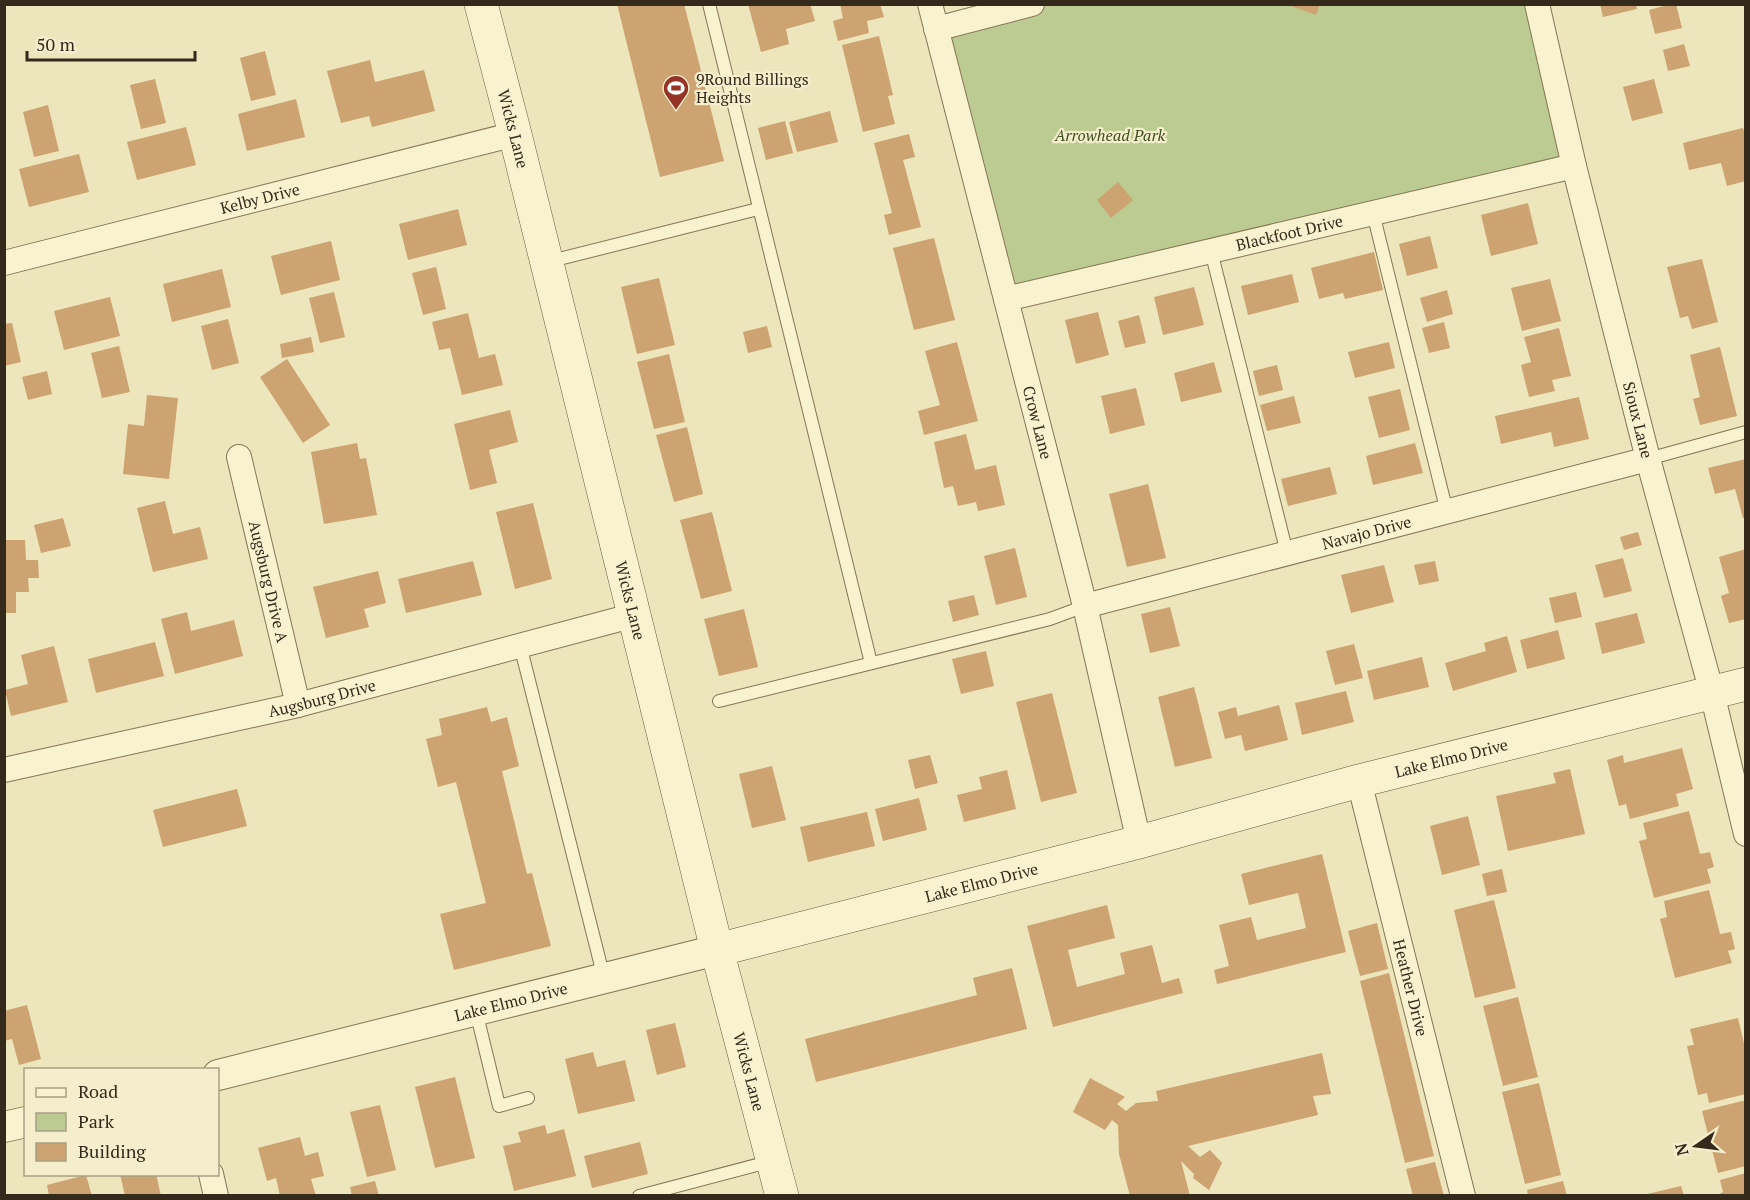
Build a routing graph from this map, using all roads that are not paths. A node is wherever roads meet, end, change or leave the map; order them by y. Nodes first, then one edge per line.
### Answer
1 (481, 4) edge
2 (709, 4) edge
3 (930, 4) edge
4 (1032, 4) edge
5 (1537, 4) edge
6 (936, 28) junction
7 (515, 134) junction
8 (1574, 166) junction
9 (758, 209) junction
10 (1373, 213) junction
11 (1211, 251) junction
12 (546, 262) junction
13 (4, 263) edge
14 (1006, 299) junction
15 (1746, 432) edge
16 (239, 457) dead end
17 (1648, 459) junction
18 (1447, 512) junction
19 (1287, 553) junction
20 (1085, 606) junction
21 (635, 615) junction
22 (520, 645) junction
23 (871, 663) junction
24 (1746, 684) edge
25 (1712, 693) junction
26 (719, 701) dead end
27 (298, 705) junction
28 (4, 770) edge
29 (1359, 781) junction
30 (1746, 834) edge
31 (1139, 842) junction
32 (717, 950) junction
33 (604, 978) junction
34 (476, 1010) junction
35 (219, 1075) edge
36 (528, 1098) dead end
37 (24, 1122) edge
38 (4, 1127) edge
39 (773, 1161) junction
40 (211, 1176) edge
41 (216, 1196) edge
42 (639, 1196) edge
43 (782, 1196) edge
44 (1463, 1196) edge

1 - 7 main road, Wicks Lane
2 - 9 lane
3 - 6 street, Crow Lane
4 - 6 street
5 - 8 street, Sioux Lane
6 - 14 street, Crow Lane
7 - 12 main road, Wicks Lane
7 - 13 street, Kelby Drive
8 - 10 street, Blackfoot Drive
8 - 17 street, Sioux Lane
9 - 12 lane
9 - 23 lane
10 - 11 street, Blackfoot Drive
10 - 18 lane
11 - 14 street, Blackfoot Drive
11 - 19 lane
12 - 21 main road, Wicks Lane
14 - 20 street, Crow Lane
15 - 17 lane
16 - 27 street, Augsburg Drive A
17 - 18 street, Navajo Drive
17 - 25 street, Sioux Lane
18 - 19 street, Navajo Drive
19 - 20 street, Navajo Drive
20 - 23 lane
20 - 31 street, Crow Lane
21 - 22 street, Augsburg Drive
21 - 32 main road, Wicks Lane
22 - 27 street, Augsburg Drive
22 - 33 lane
23 - 26 lane
24 - 25 main road, Lake Elmo Drive
25 - 29 main road, Lake Elmo Drive
25 - 30 street, Sioux Lane
27 - 28 street, Augsburg Drive
29 - 31 main road, Lake Elmo Drive
29 - 44 street, Heather Drive
31 - 32 main road, Lake Elmo Drive
32 - 33 street, Lake Elmo Drive
32 - 39 main road, Wicks Lane
33 - 34 street, Lake Elmo Drive
34 - 35 street, Lake Elmo Drive
34 - 36 lane
37 - 38 street
39 - 42 lane
39 - 43 main road, Wicks Lane
40 - 41 street

